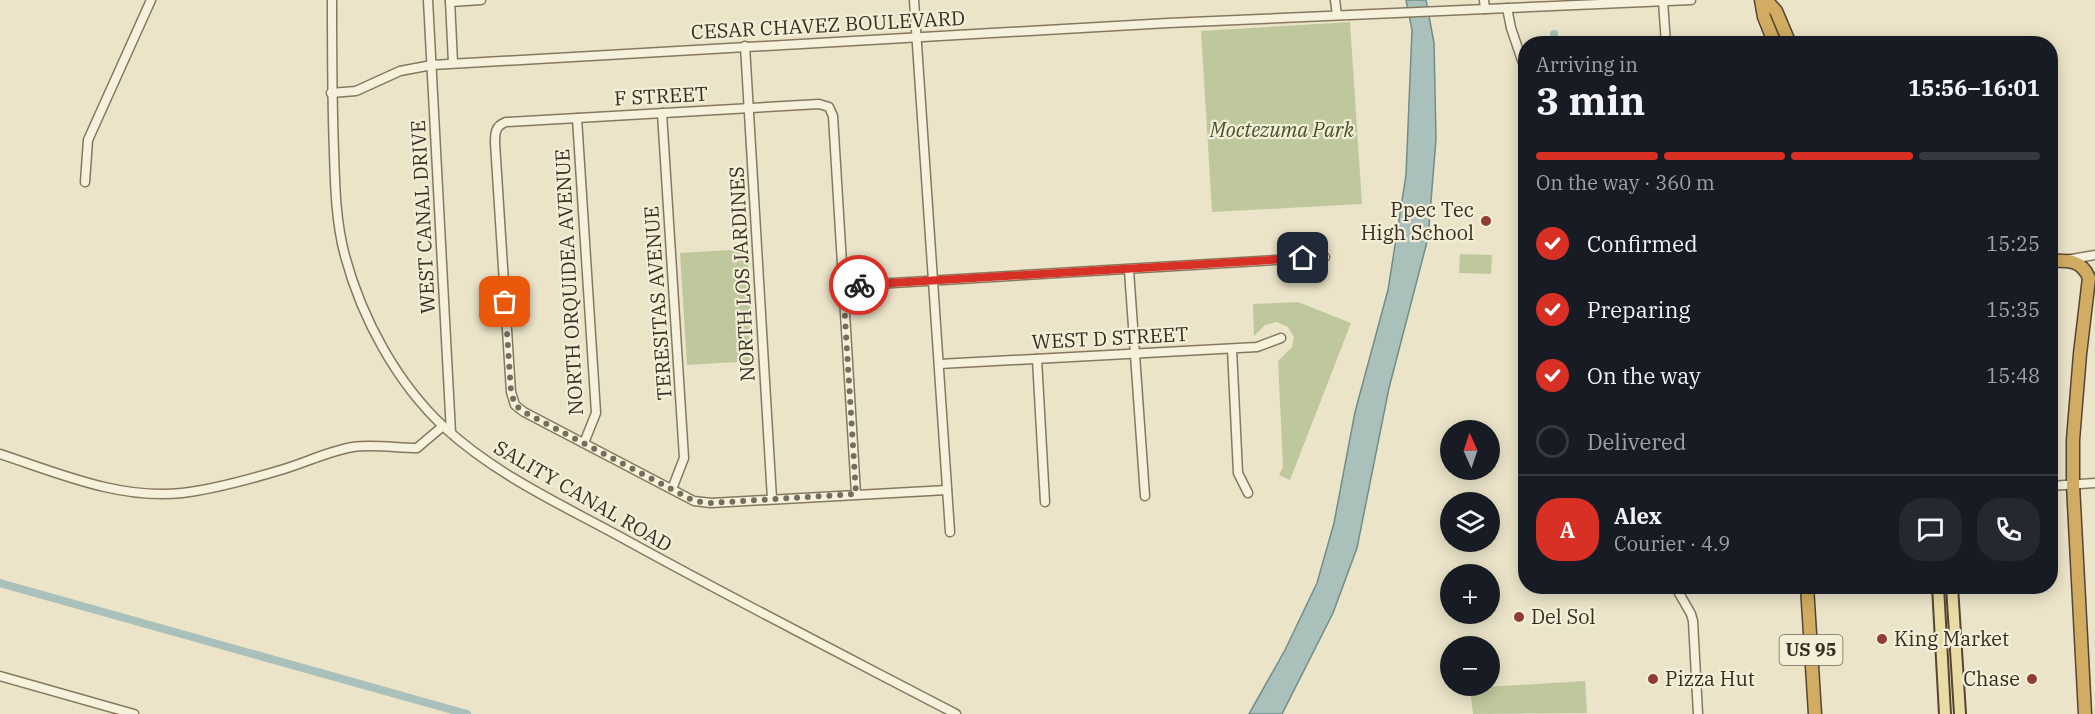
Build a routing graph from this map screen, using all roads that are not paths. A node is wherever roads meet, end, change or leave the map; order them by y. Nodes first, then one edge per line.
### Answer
1 (151, 0) edge
2 (332, 0) edge
3 (428, 0) edge
4 (481, 0) edge
5 (914, 0) edge
6 (1335, 0) edge
7 (1691, 0) edge
8 (1763, 0) edge
9 (450, 1) edge
10 (1663, 1) edge
11 (1484, 4) edge
12 (1507, 8) junction
13 (1337, 15) junction
14 (1665, 36) edge
15 (1772, 36) edge
16 (1787, 36) edge
17 (917, 37) junction
18 (745, 46) junction
19 (1518, 49) edge
20 (453, 63) junction
21 (432, 64) junction
22 (331, 93) junction
23 (749, 108) junction
24 (662, 112) junction
25 (577, 118) junction
26 (85, 182) dead end
27 (2095, 255) edge
28 (1325, 257) dead end
29 (2058, 261) edge
30 (2058, 261) edge
31 (2095, 269) edge
32 (1129, 270) junction
33 (933, 281) junction
34 (2089, 285) junction
35 (843, 286) junction
36 (1281, 338) dead end
37 (1232, 349) junction
38 (1136, 354) junction
39 (1037, 359) junction
40 (939, 364) junction
41 (443, 426) junction
42 (451, 433) junction
43 (584, 443) junction
44 (0, 454) edge
45 (2095, 483) edge
46 (2073, 484) junction
47 (2058, 485) edge
48 (672, 489) junction
49 (947, 490) junction
50 (1248, 493) dead end
51 (856, 494) junction
52 (1145, 496) dead end
53 (772, 499) junction
54 (1045, 502) dead end
55 (950, 532) dead end
56 (1680, 594) edge
57 (1808, 594) edge
58 (1938, 594) edge
59 (1952, 594) edge
60 (0, 676) edge
61 (134, 714) edge
62 (956, 714) edge
63 (1698, 714) edge
64 (1815, 714) edge
65 (1945, 714) edge
66 (1960, 714) edge
67 (2085, 714) edge

1 - 26 street
2 - 22 street, SALITY CANAL ROAD
3 - 21 street, WEST CANAL DRIVE
4 - 9 street
5 - 17 street
6 - 13 street
7 - 10 street, CESAR CHAVEZ BOULEVARD
8 - 15 highway
8 - 16 highway
9 - 20 street
10 - 12 street, CESAR CHAVEZ BOULEVARD
10 - 14 street
11 - 12 street, CESAR CHAVEZ BOULEVARD
11 - 13 street, CESAR CHAVEZ BOULEVARD
12 - 19 street
13 - 17 street, CESAR CHAVEZ BOULEVARD
17 - 18 street, CESAR CHAVEZ BOULEVARD
17 - 33 street
18 - 20 street, CESAR CHAVEZ BOULEVARD
18 - 23 street, NORTH LOS JARDINES
20 - 21 street, CESAR CHAVEZ BOULEVARD
21 - 22 street, CESAR CHAVEZ BOULEVARD
21 - 42 street, WEST CANAL DRIVE
22 - 41 street, SALITY CANAL ROAD
23 - 24 street, F STREET
23 - 35 street, F STREET
23 - 53 street, NORTH LOS JARDINES
24 - 25 street, F STREET
24 - 48 street, TERESITAS AVENUE
25 - 43 street, NORTH ORQUIDEA AVENUE
25 - 43 street, F STREET
27 - 29 street
28 - 32 street
30 - 34 highway
31 - 34 street
32 - 33 street
32 - 38 street
33 - 35 street
33 - 40 street
34 - 46 highway
35 - 51 street
36 - 37 street, WEST D STREET
37 - 38 street, WEST D STREET
37 - 50 street
38 - 39 street, WEST D STREET
38 - 52 street
39 - 40 street, WEST D STREET
39 - 54 street
40 - 49 street
41 - 42 street, SALITY CANAL ROAD
41 - 44 street
42 - 62 street, SALITY CANAL ROAD
43 - 48 street
45 - 46 street
46 - 47 street
46 - 67 highway
48 - 53 street
49 - 51 street
49 - 55 street
51 - 53 street
56 - 63 street
57 - 64 highway, US 95
58 - 65 main road
59 - 66 main road
60 - 61 street

